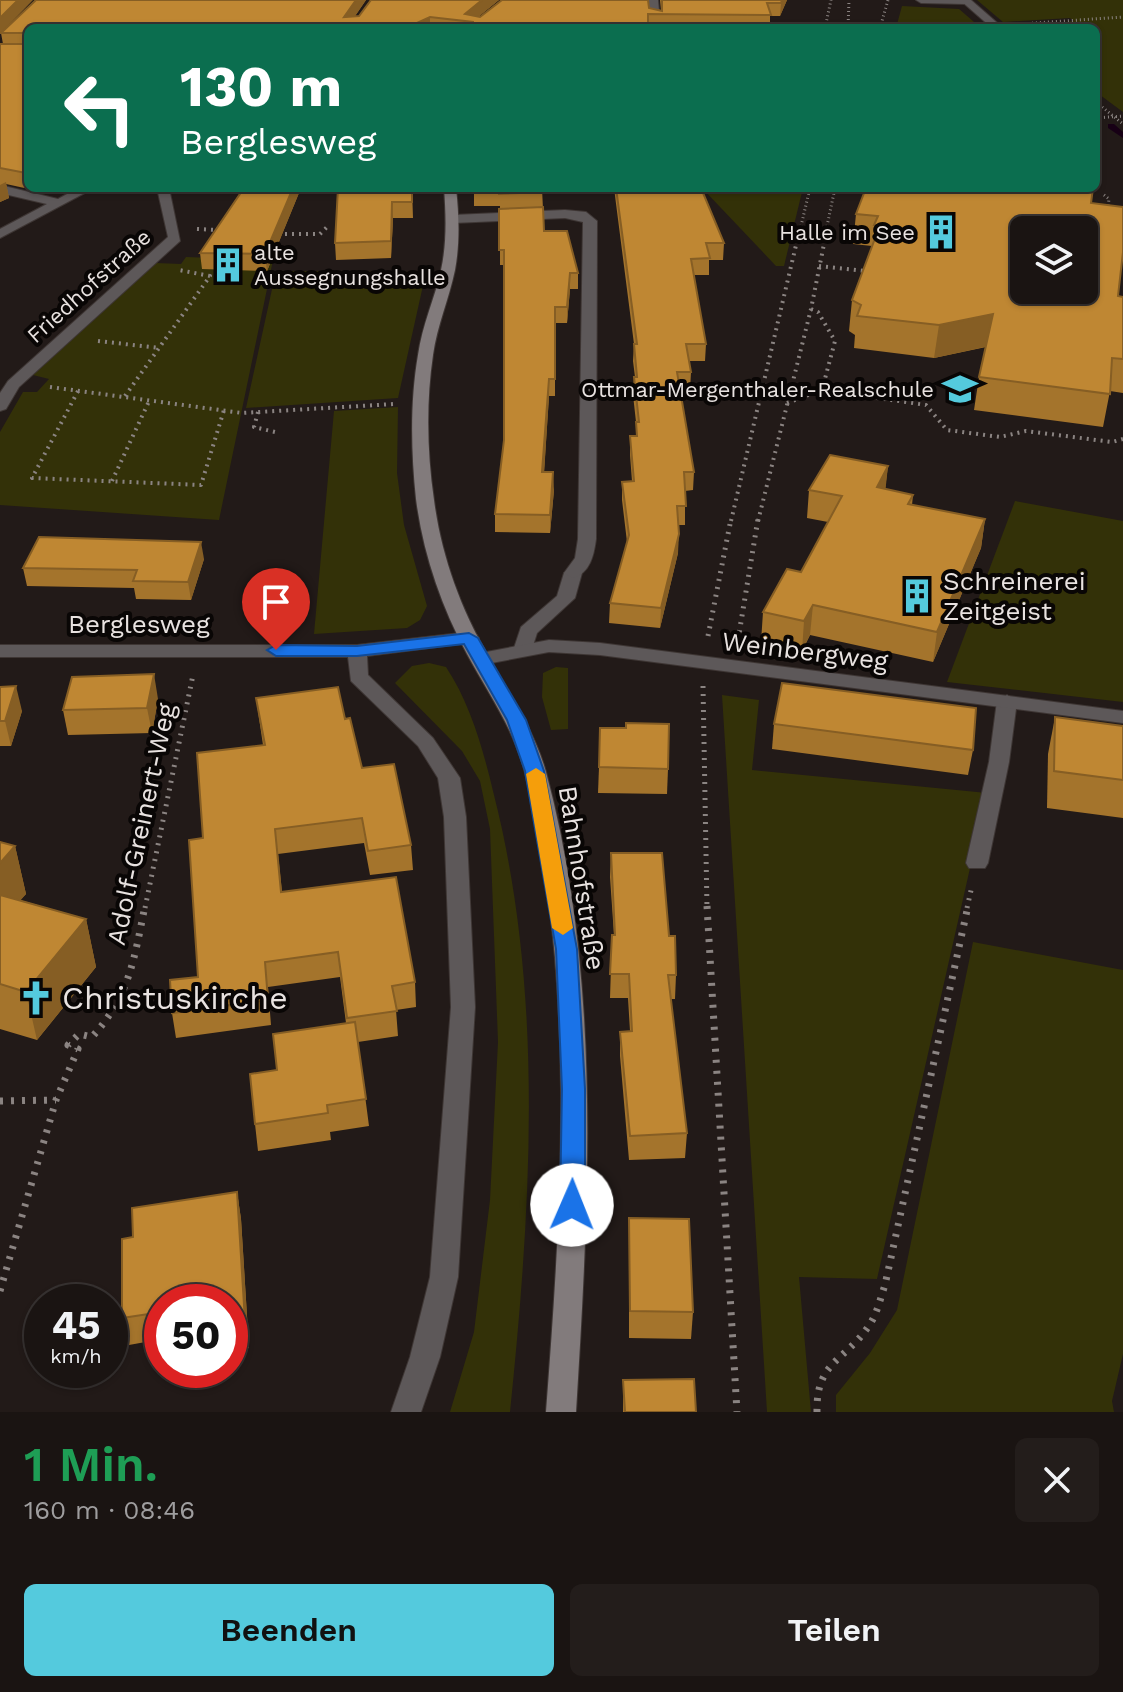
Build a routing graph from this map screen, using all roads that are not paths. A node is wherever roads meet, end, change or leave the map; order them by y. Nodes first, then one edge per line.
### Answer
1 (653, 0) edge
2 (921, 0) edge
3 (965, 0) edge
4 (656, 20) edge
5 (993, 24) edge
6 (0, 189) edge
7 (80, 192) edge
8 (164, 192) edge
9 (450, 192) edge
10 (59, 203) junction
11 (453, 219) junction
12 (0, 234) edge
13 (0, 406) edge
14 (475, 649) junction
15 (0, 651) edge
16 (357, 651) junction
17 (523, 651) junction
18 (1007, 701) junction
19 (1123, 717) edge
20 (977, 863) road end
21 (406, 1412) edge
22 (561, 1412) edge

1 - 4 street
2 - 3 street
3 - 5 street
6 - 10 street
7 - 10 street
8 - 13 street, Friedhofstraße
9 - 11 main road, Bahnhofstraße
10 - 12 street
11 - 14 main road, Bahnhofstraße
11 - 17 street
14 - 16 street, Berglesweg
14 - 17 street, Weinbergweg
14 - 22 main road, Bahnhofstraße
15 - 16 street, Berglesweg
16 - 21 street
17 - 18 street, Weinbergweg
18 - 19 street, Weinbergweg
18 - 20 street

